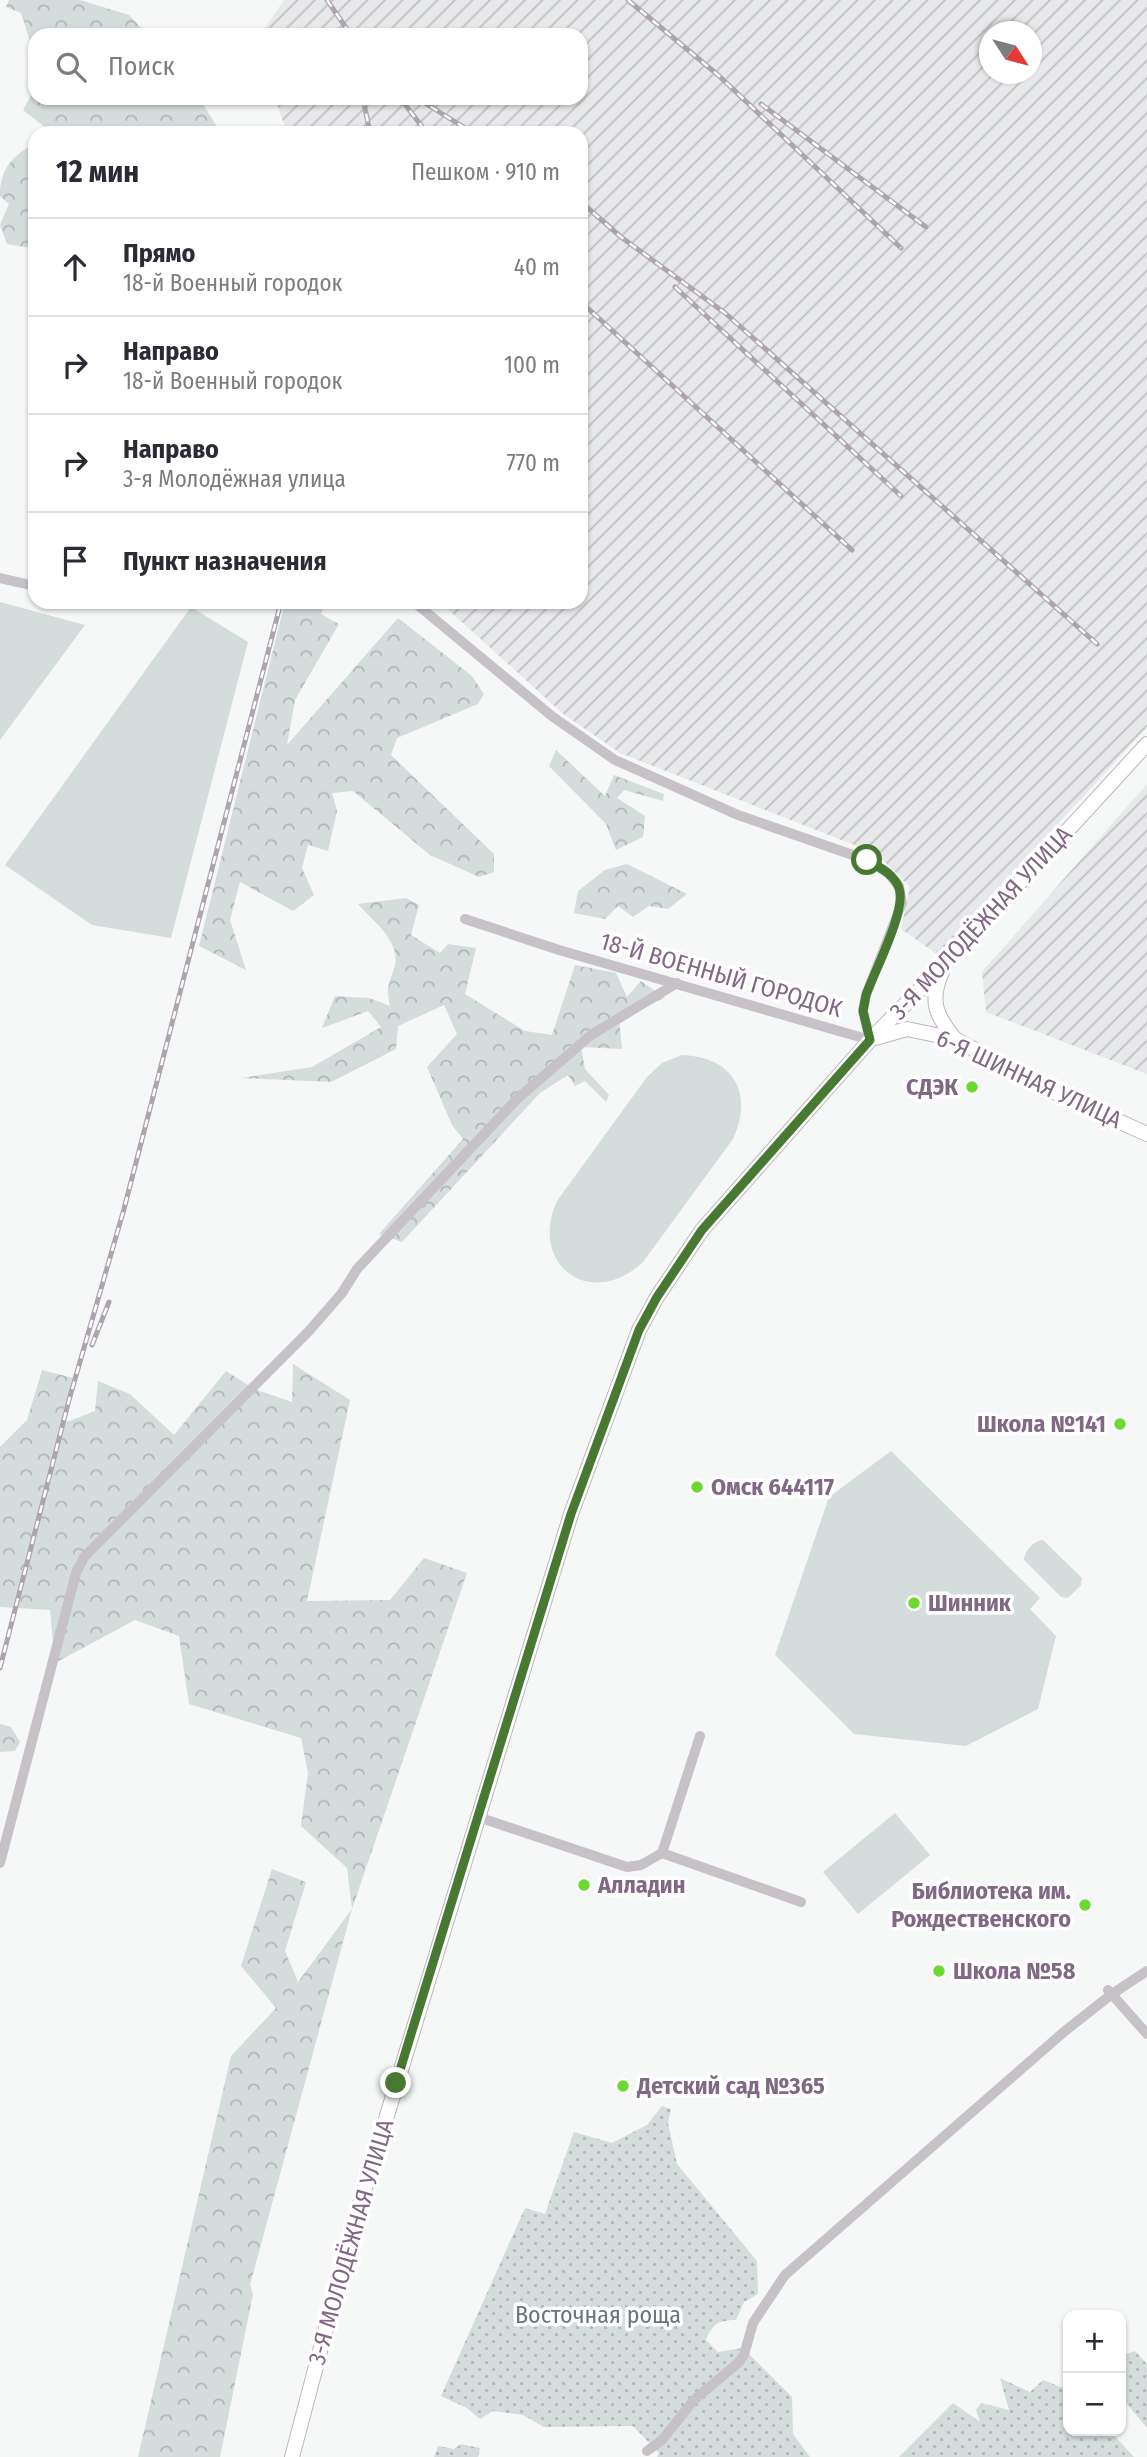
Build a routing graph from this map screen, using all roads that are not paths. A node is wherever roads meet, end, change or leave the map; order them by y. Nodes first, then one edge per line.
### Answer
1 (0, 578) edge
2 (28, 584) edge
3 (422, 609) edge
4 (1147, 744) edge
5 (465, 919) dead end
6 (945, 964) junction
7 (677, 983) junction
8 (870, 1040) junction
9 (955, 1040) junction
10 (1147, 1133) edge
11 (700, 1736) dead end
12 (478, 1818) junction
13 (662, 1853) junction
14 (0, 1863) edge
15 (801, 1902) dead end
16 (1147, 1971) edge
17 (1110, 1992) junction
18 (1147, 2034) edge
19 (647, 2451) dead end
20 (292, 2457) edge

1 - 2 street
3 - 8 street, 18-Й ВОЕННЫЙ ГОРОДОК
4 - 6 main road, 3-Я МОЛОДЁЖНАЯ УЛИЦА
5 - 7 street, 18-Й ВОЕННЫЙ ГОРОДОК
6 - 8 main road, 3-Я МОЛОДЁЖНАЯ УЛИЦА
6 - 9 main road
7 - 8 street, 18-Й ВОЕННЫЙ ГОРОДОК
7 - 14 street
8 - 9 main road, 6-Я ШИННАЯ УЛИЦА
8 - 12 main road, 3-Я МОЛОДЁЖНАЯ УЛИЦА
9 - 10 main road, 6-Я ШИННАЯ УЛИЦА
11 - 13 street
12 - 13 street
12 - 20 main road, 3-Я МОЛОДЁЖНАЯ УЛИЦА
13 - 15 street
16 - 17 street
17 - 18 street
17 - 19 street

